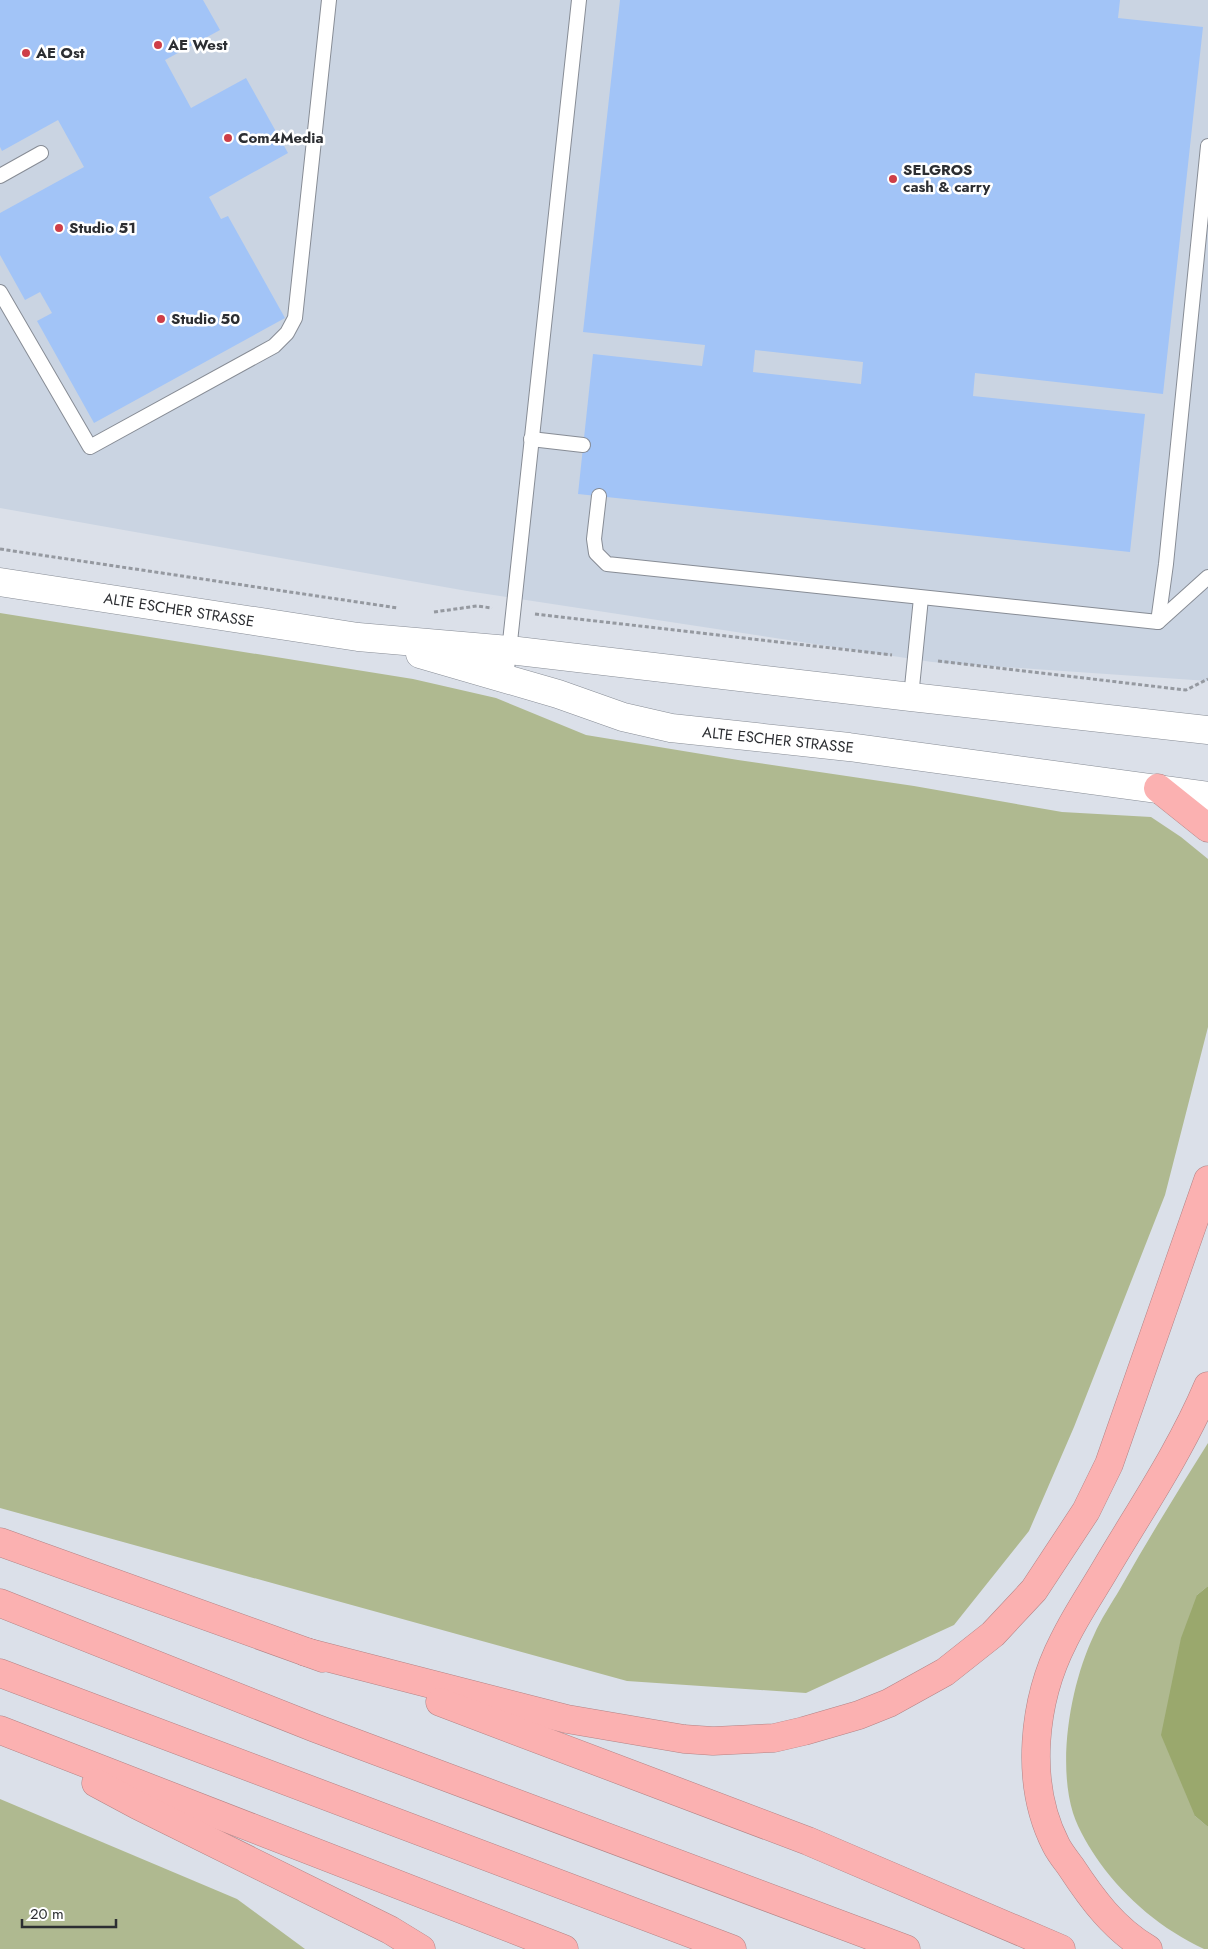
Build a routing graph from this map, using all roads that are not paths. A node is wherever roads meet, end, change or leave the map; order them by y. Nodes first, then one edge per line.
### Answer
1 (329, 0) edge
2 (579, 0) edge
3 (1208, 146) edge
4 (41, 153) dead end
5 (0, 176) edge
6 (1201, 272) edge
7 (0, 292) edge
8 (530, 439) junction
9 (583, 445) dead end
10 (599, 496) dead end
11 (1208, 577) edge
12 (0, 582) edge
13 (921, 598) junction
14 (1158, 622) junction
15 (358, 637) junction
16 (509, 650) junction
17 (506, 679) junction
18 (911, 697) junction
19 (1208, 708) edge
20 (1150, 723) junction
21 (1208, 730) edge
22 (1158, 788) junction
23 (1208, 796) edge
24 (1208, 828) edge
25 (1208, 1180) edge
26 (1208, 1386) edge
27 (0, 1542) edge
28 (0, 1603) edge
29 (306, 1652) junction
30 (0, 1673) edge
31 (0, 1730) edge
32 (421, 1949) edge
33 (564, 1949) edge
34 (732, 1949) edge
35 (906, 1949) edge
36 (1061, 1949) edge
37 (1148, 1949) edge

1 - 7 lane
2 - 8 lane
3 - 6 lane
4 - 5 lane
6 - 14 lane
8 - 9 lane
8 - 16 lane
10 - 13 lane
11 - 14 lane
12 - 15 street, ALTE ESCHER STRASSE
13 - 14 lane
13 - 18 lane
15 - 16 street, ALTE ESCHER STRASSE
15 - 17 street, ALTE ESCHER STRASSE
16 - 17 lane
16 - 18 street, ALTE ESCHER STRASSE
17 - 22 street, ALTE ESCHER STRASSE
18 - 20 street, ALTE ESCHER STRASSE
19 - 20 street
20 - 21 street, ALTE ESCHER STRASSE
22 - 23 street, ALTE ESCHER STRASSE
22 - 24 highway
25 - 29 highway
26 - 37 highway
27 - 29 highway
28 - 35 highway
29 - 36 highway
30 - 34 highway
31 - 32 highway
31 - 33 highway

